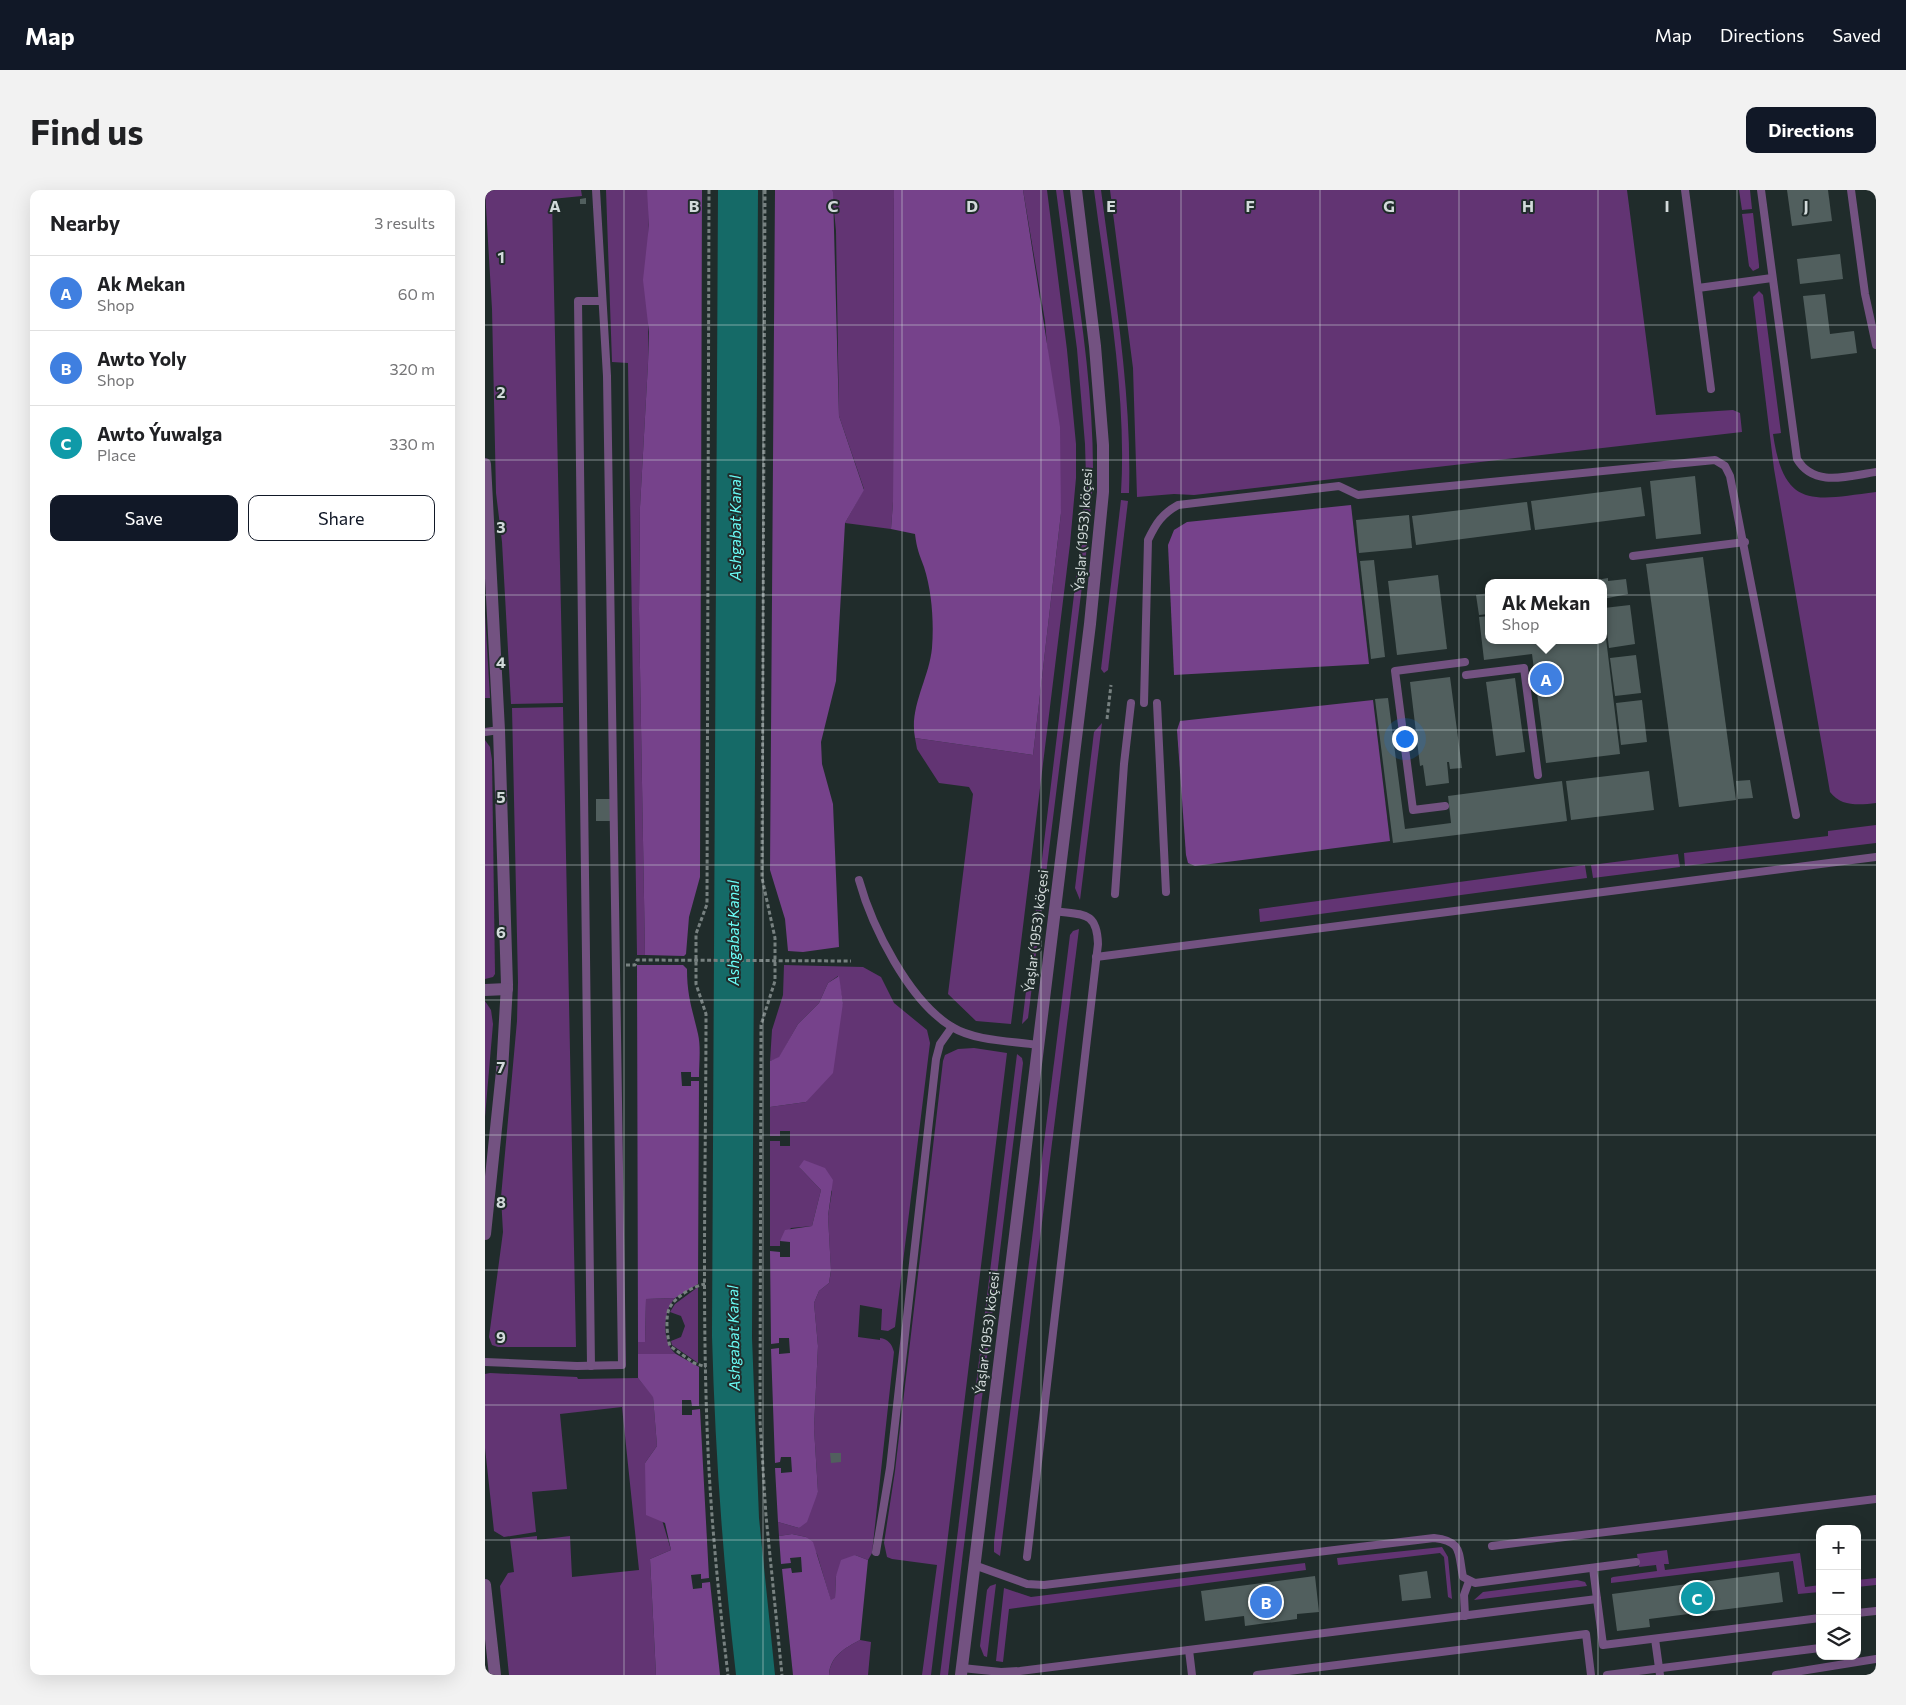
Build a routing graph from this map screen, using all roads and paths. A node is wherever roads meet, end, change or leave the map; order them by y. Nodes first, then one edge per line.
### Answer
1 (595, 190) edge
2 (709, 190) edge
3 (765, 190) edge
4 (1076, 190) edge
5 (1685, 190) edge
6 (1761, 190) edge
7 (1851, 190) edge
8 (1772, 278) junction
9 (1698, 288) junction
10 (602, 300) junction
11 (1875, 330) edge
12 (1876, 345) edge
13 (1711, 389) dead end
14 (485, 464) edge
15 (1876, 472) edge
16 (1745, 542) junction
17 (1633, 556) dead end
18 (1465, 662) dead end
19 (1466, 675) dead end
20 (1111, 685) dead end
21 (1131, 703) dead end
22 (1144, 703) dead end
23 (1157, 703) dead end
24 (1107, 719) dead end
25 (499, 730) junction
26 (485, 732) edge
27 (1538, 775) dead end
28 (1445, 806) dead end
29 (1796, 816) dead end
30 (1876, 857) edge
31 (859, 880) dead end
32 (1166, 892) dead end
33 (1115, 894) dead end
34 (1054, 911) junction
35 (1096, 957) junction
36 (637, 960) dead end
37 (697, 961) junction
38 (775, 961) junction
39 (851, 961) dead end
40 (507, 989) junction
41 (485, 990) edge
42 (952, 1027) junction
43 (1037, 1045) junction
44 (485, 1234) edge
45 (705, 1284) junction
46 (485, 1362) edge
47 (591, 1366) junction
48 (706, 1367) junction
49 (1876, 1499) edge
50 (1492, 1546) dead end
51 (876, 1552) dead end
52 (1027, 1556) dead end
53 (1636, 1562) dead end
54 (975, 1565) junction
55 (1593, 1568) junction
56 (1469, 1581) junction
57 (485, 1585) edge
58 (1597, 1599) junction
59 (1876, 1611) edge
60 (1861, 1613) edge
61 (1465, 1616) junction
62 (1816, 1619) edge
63 (487, 1625) edge
64 (1655, 1639) junction
65 (1816, 1649) edge
66 (1189, 1650) junction
67 (1861, 1659) edge
68 (1876, 1659) edge
69 (1845, 1660) edge
70 (962, 1672) edge
71 (1659, 1672) edge
72 (1020, 1673) edge
73 (495, 1675) edge
74 (728, 1675) edge
75 (782, 1675) edge
76 (1192, 1675) edge
77 (1257, 1675) edge
78 (1591, 1675) edge
79 (1607, 1675) edge
80 (1776, 1675) edge

1 - 10 lane
2 - 37 path
3 - 38 path
4 - 34 street, Ýaşlar (1953) köçesi
5 - 9 lane
6 - 8 lane
7 - 11 lane
8 - 9 lane
8 - 15 lane
9 - 13 lane
10 - 47 lane
10 - 47 lane
11 - 12 lane
14 - 25 street
16 - 17 lane
16 - 22 lane
16 - 29 lane
18 - 28 lane
19 - 27 lane
20 - 24 path
21 - 33 lane
23 - 32 lane
25 - 26 lane
25 - 40 street
30 - 35 lane
31 - 42 lane
34 - 35 lane
34 - 43 street, Ýaşlar (1953) köçesi
35 - 52 lane
36 - 37 path
37 - 38 path
37 - 45 path
38 - 39 path
38 - 75 path
40 - 41 street
40 - 44 street
42 - 43 lane
42 - 51 lane
43 - 54 street, Ýaşlar (1953) köçesi
45 - 48 path
45 - 48 path
46 - 47 lane
48 - 74 path
49 - 50 lane
53 - 55 lane
54 - 56 lane
54 - 70 street, Ýaşlar (1953) köçesi
55 - 56 lane
55 - 58 lane
56 - 61 lane
57 - 63 street
58 - 61 lane
58 - 64 lane
59 - 60 lane
61 - 66 lane
62 - 64 lane
63 - 73 street
64 - 71 lane
65 - 71 lane
66 - 72 lane
66 - 76 lane
67 - 68 lane
69 - 80 lane
70 - 72 lane
71 - 79 lane
77 - 78 lane

